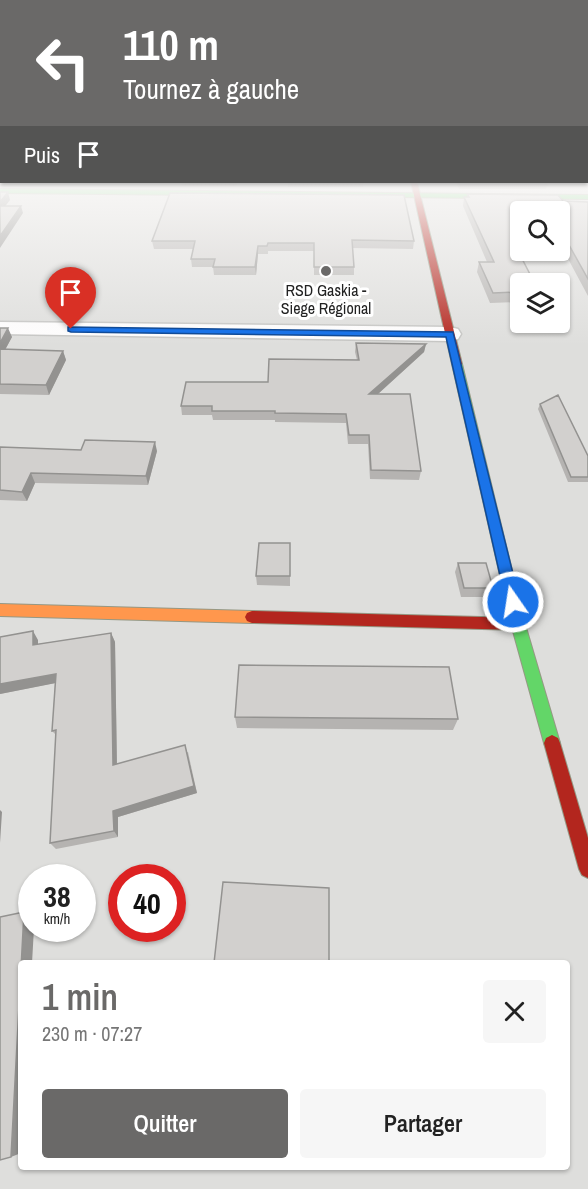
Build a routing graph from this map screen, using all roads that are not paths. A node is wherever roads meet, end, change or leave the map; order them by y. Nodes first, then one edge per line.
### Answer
1 (426, 235) edge
2 (0, 328) edge
3 (450, 334) junction
4 (0, 610) edge
5 (518, 624) junction
6 (588, 869) edge

1 - 3 street
2 - 3 street
3 - 5 street
4 - 5 street
5 - 6 street

